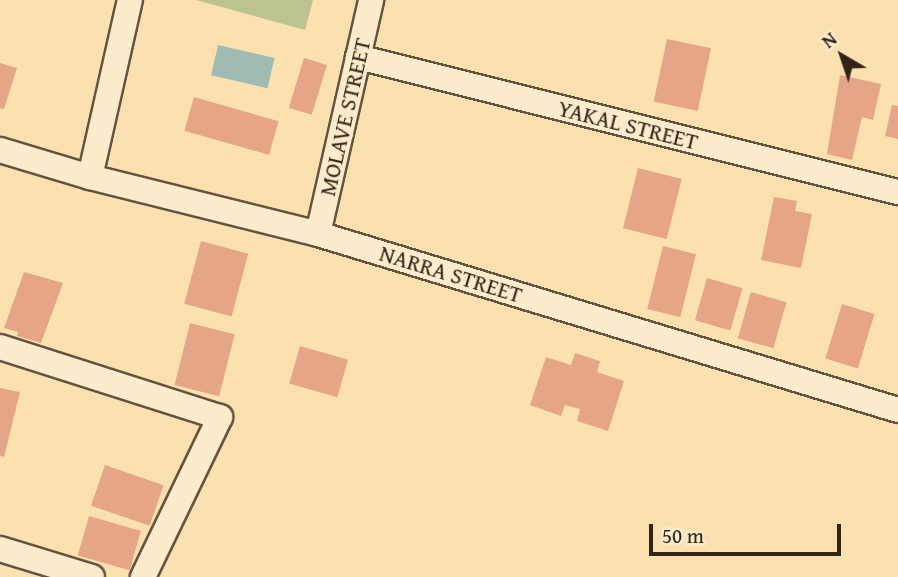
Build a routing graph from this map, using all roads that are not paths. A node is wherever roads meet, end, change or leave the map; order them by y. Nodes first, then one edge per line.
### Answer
1 (130, 0) edge
2 (371, 0) edge
3 (358, 57) junction
4 (0, 150) edge
5 (90, 177) junction
6 (898, 192) edge
7 (318, 234) junction
8 (0, 347) edge
9 (898, 410) edge
10 (0, 549) edge
11 (92, 577) edge
12 (143, 577) edge

1 - 5 street
2 - 3 street, MOLAVE STREET
3 - 6 street, YAKAL STREET
3 - 7 street, MOLAVE STREET
4 - 5 street, NARRA STREET
5 - 7 street, NARRA STREET
7 - 9 street, NARRA STREET
8 - 12 street
10 - 11 street

